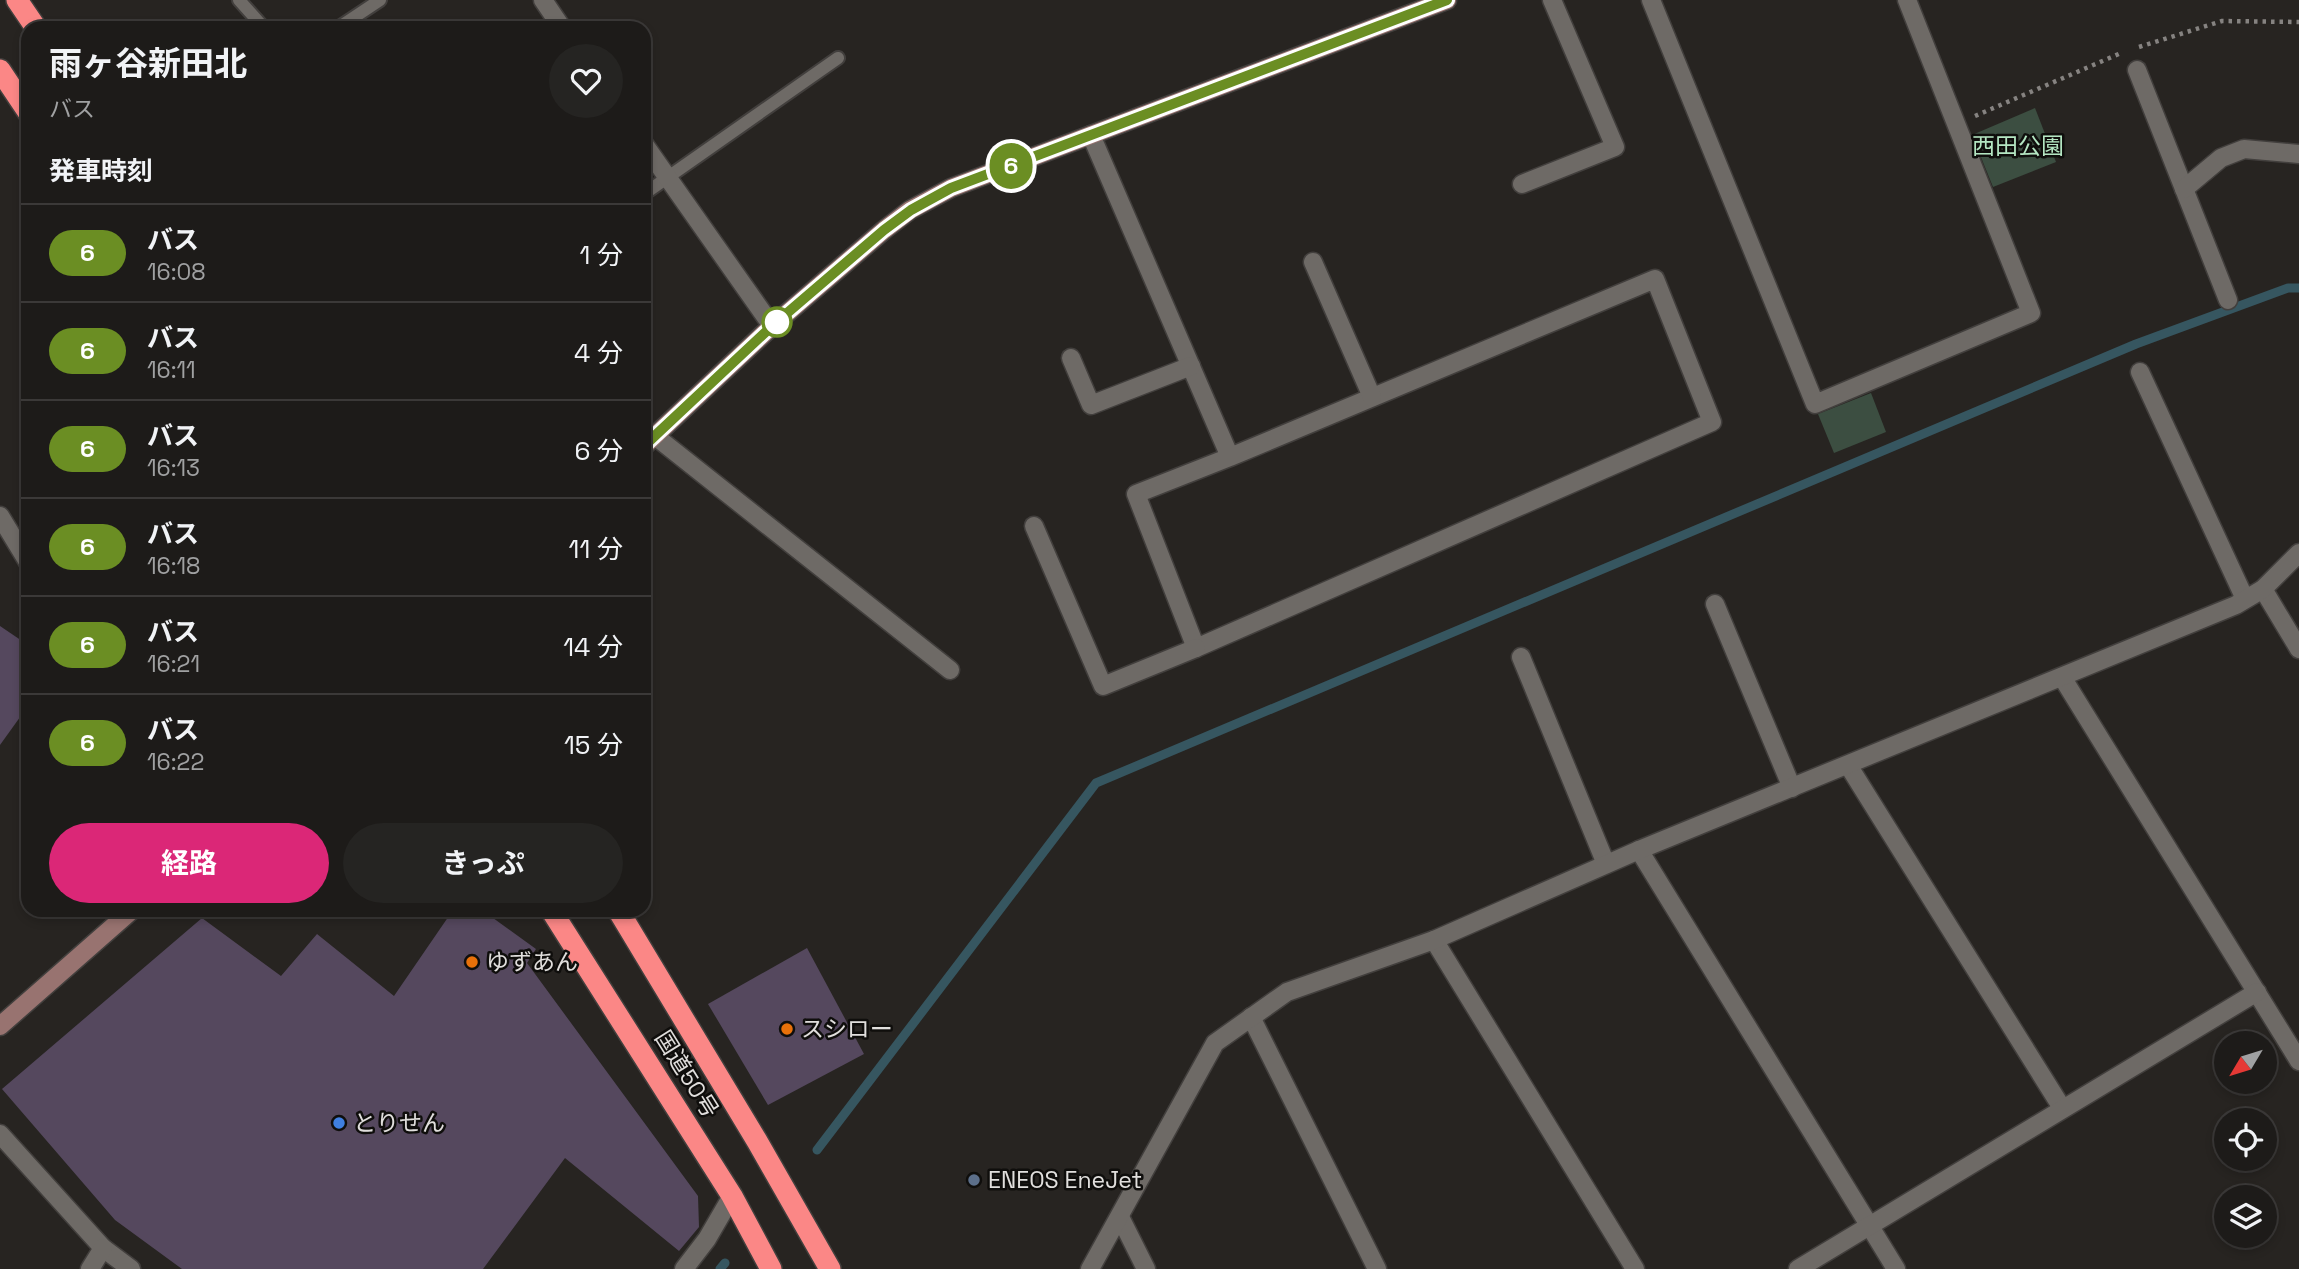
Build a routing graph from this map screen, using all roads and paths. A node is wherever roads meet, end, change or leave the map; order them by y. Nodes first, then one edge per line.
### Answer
1 (17, 0) edge
2 (239, 0) edge
3 (380, 0) edge
4 (543, 0) edge
5 (1447, 0) edge
6 (1552, 0) edge
7 (1651, 0) edge
8 (1907, 0) edge
9 (31, 21) edge
10 (258, 21) edge
11 (348, 21) edge
12 (557, 21) edge
13 (838, 58) dead end
14 (0, 70) edge
15 (2137, 70) dead end
16 (21, 102) edge
17 (1091, 135) junction
18 (651, 154) edge
19 (2299, 154) edge
20 (668, 178) junction
21 (1522, 184) dead end
22 (651, 189) edge
23 (2184, 189) junction
24 (1313, 262) dead end
25 (2228, 300) dead end
26 (772, 326) junction
27 (1070, 358) dead end
28 (1191, 366) junction
29 (2140, 372) dead end
30 (1372, 397) junction
31 (651, 439) edge
32 (651, 443) edge
33 (1230, 457) junction
34 (0, 516) edge
35 (1034, 526) dead end
36 (21, 550) edge
37 (2299, 553) edge
38 (2263, 589) junction
39 (2245, 599) junction
40 (1715, 604) dead end
41 (1196, 648) junction
42 (2299, 649) edge
43 (1521, 657) dead end
44 (950, 670) dead end
45 (2062, 677) junction
46 (1848, 765) junction
47 (1792, 788) junction
48 (1639, 850) junction
49 (1606, 864) junction
50 (124, 917) edge
51 (555, 917) edge
52 (622, 917) edge
53 (1434, 940) junction
54 (2257, 992) junction
55 (1251, 1017) junction
56 (0, 1026) edge
57 (2299, 1061) edge
58 (2062, 1108) junction
59 (0, 1134) edge
60 (732, 1196) junction
61 (1120, 1217) junction
62 (1869, 1226) junction
63 (103, 1248) junction
64 (90, 1269) edge
65 (131, 1269) edge
66 (684, 1269) edge
67 (771, 1269) edge
68 (830, 1269) edge
69 (1090, 1269) edge
70 (1146, 1269) edge
71 (1377, 1269) edge
72 (1635, 1269) edge
73 (1798, 1269) edge
74 (1896, 1269) edge

1 - 9 highway
2 - 10 lane
3 - 11 lane
4 - 12 street
5 - 17 street
6 - 21 street
7 - 8 street
13 - 20 lane
14 - 16 highway
15 - 23 street
17 - 26 street
17 - 28 street
18 - 20 street
19 - 23 street
20 - 22 lane
20 - 26 street
23 - 25 street
24 - 30 street
26 - 31 street
27 - 28 street
28 - 33 street
29 - 39 street
30 - 33 street
30 - 41 street
32 - 44 street
33 - 41 street
34 - 36 street
35 - 41 street
37 - 38 street
38 - 39 street
38 - 42 street
39 - 45 street
40 - 47 street
43 - 49 street
45 - 46 street
45 - 54 street
46 - 47 street
46 - 58 street
47 - 48 street
48 - 49 street
48 - 62 street
49 - 53 street
50 - 56 street
51 - 60 highway, 国道50号
52 - 68 highway, 国道50号
53 - 55 street
53 - 72 street
54 - 57 street
54 - 58 street
55 - 61 street
55 - 71 street
58 - 62 street
59 - 63 street
60 - 66 street
60 - 67 highway, 国道50号
61 - 69 street
61 - 70 street
62 - 73 street
62 - 74 street
63 - 64 street
63 - 65 street

